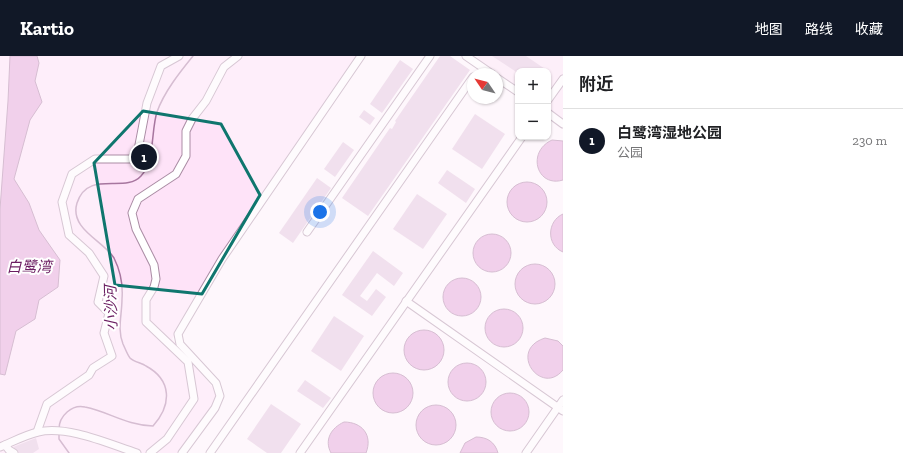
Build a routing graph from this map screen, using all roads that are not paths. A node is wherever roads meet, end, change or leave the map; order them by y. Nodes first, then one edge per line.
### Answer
1 (179, 56) edge
2 (238, 56) edge
3 (361, 56) edge
4 (430, 56) edge
5 (466, 56) edge
6 (481, 66) joint
7 (484, 68) edge
8 (563, 79) edge
9 (503, 82) edge
10 (467, 86) edge
11 (515, 90) edge
12 (551, 96) edge
13 (551, 115) edge
14 (563, 124) edge
15 (520, 140) edge
16 (307, 232) dead end
17 (406, 301) junction
18 (563, 400) edge
19 (560, 410) edge
20 (37, 432) junction
21 (2, 446) edge
22 (14, 453) edge
23 (137, 453) edge
24 (150, 453) edge
25 (182, 453) edge
26 (210, 453) edge
27 (300, 453) edge
28 (526, 453) edge

1 - 20 street
2 - 24 street
3 - 25 street
4 - 16 street
5 - 6 street
6 - 7 street
8 - 12 street
9 - 11 street
10 - 26 street
13 - 14 street
15 - 17 street
17 - 19 street
17 - 27 street
18 - 19 street
19 - 28 street
20 - 21 street
20 - 23 street
21 - 22 street

